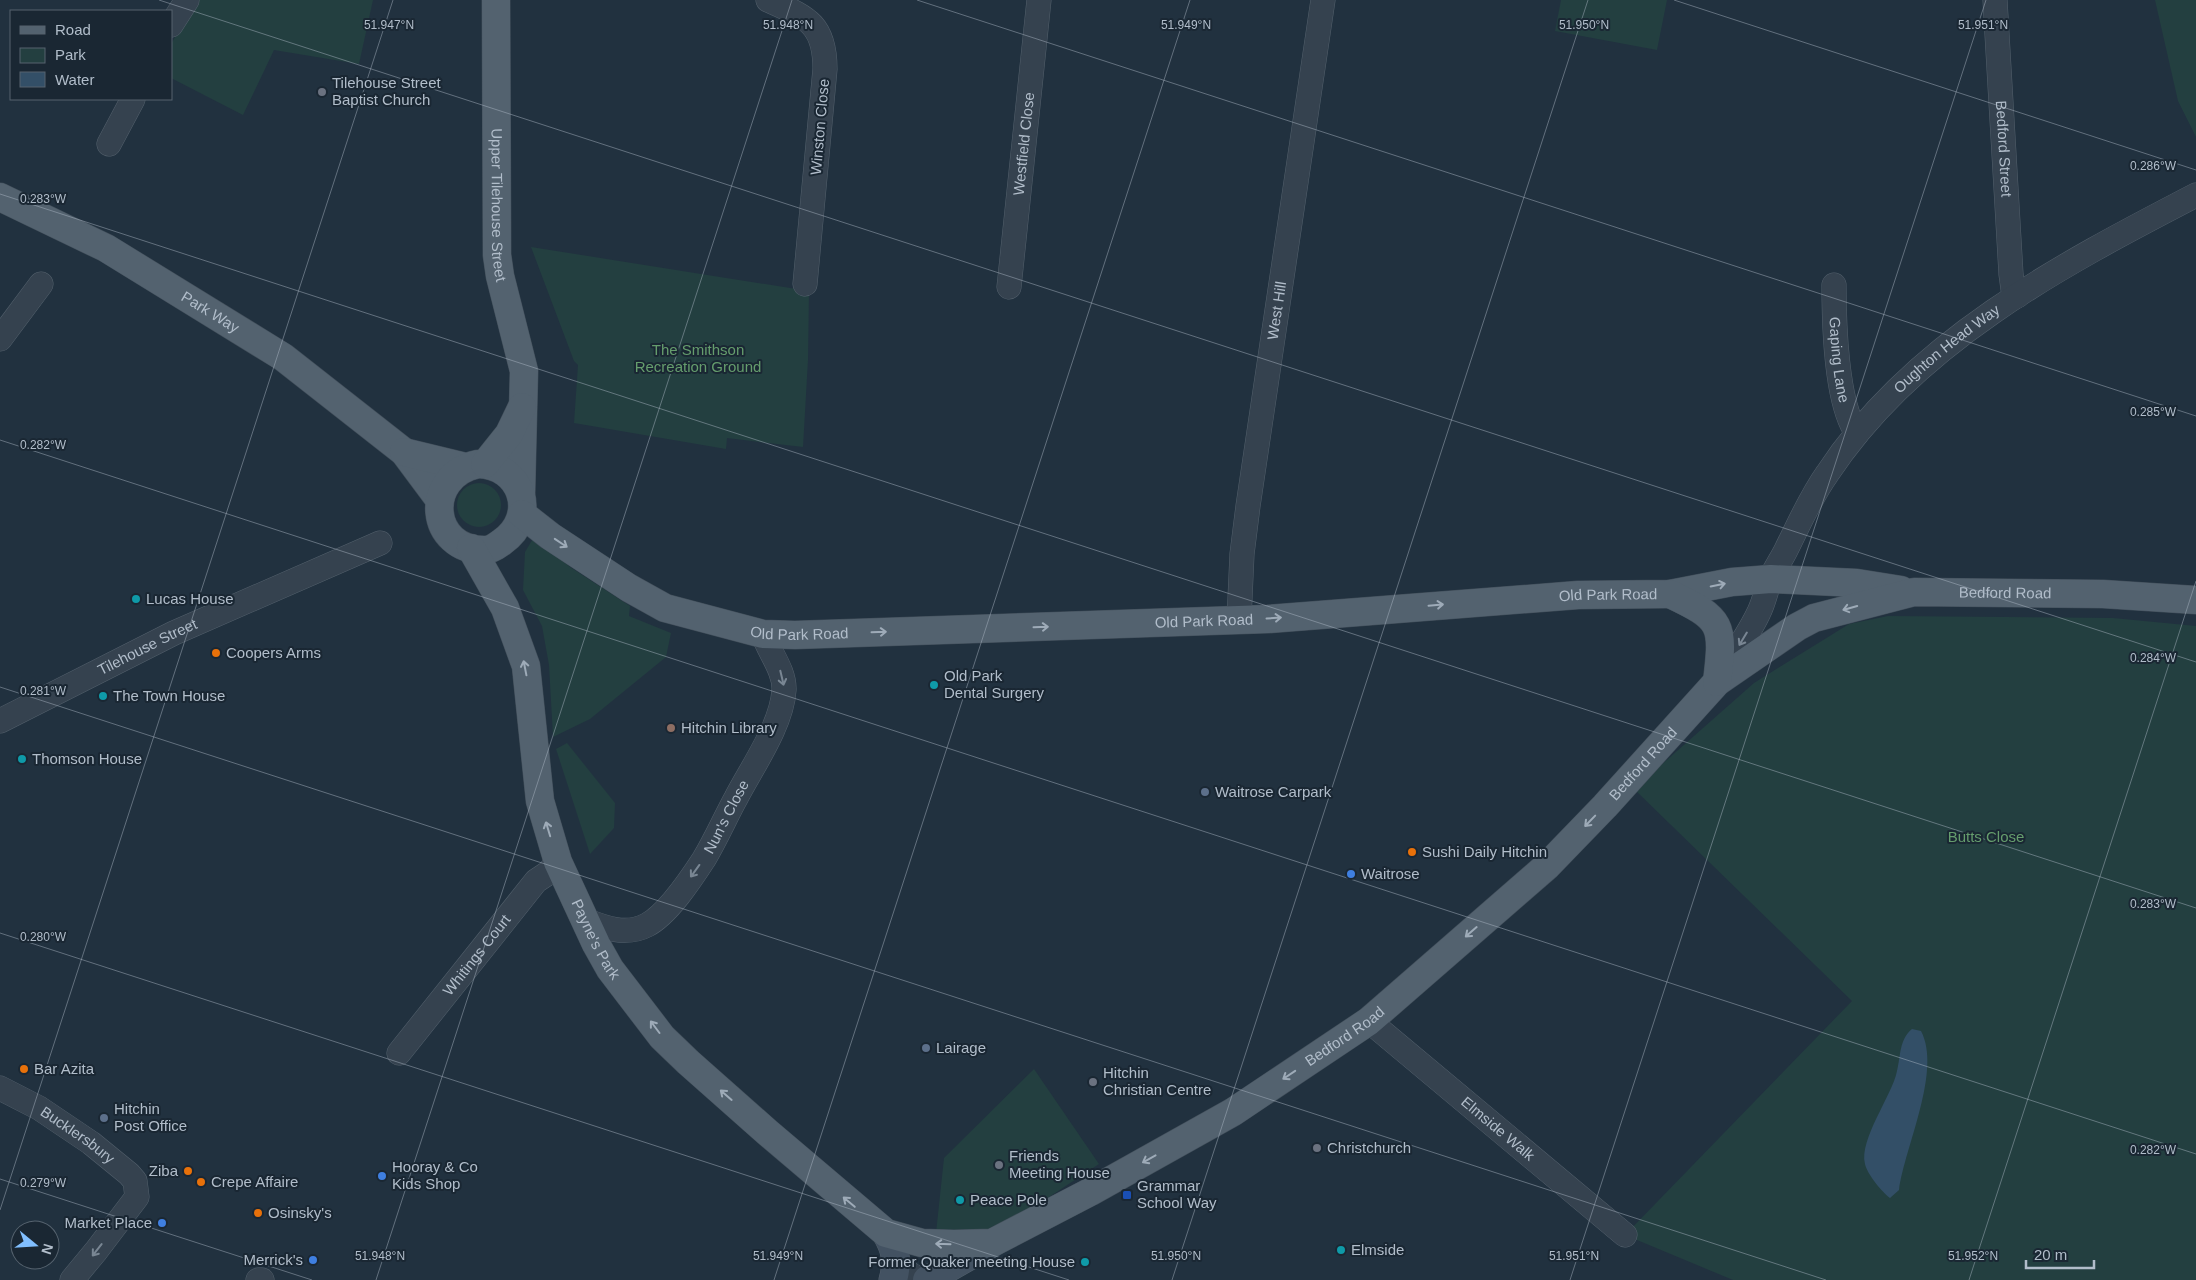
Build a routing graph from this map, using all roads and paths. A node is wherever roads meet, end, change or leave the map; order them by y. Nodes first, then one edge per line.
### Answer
1 (187, 0) edge
2 (496, 0) edge
3 (768, 0) edge
4 (1039, 0) edge
5 (1324, 0) edge
6 (1995, 0) edge
7 (172, 23) edge
8 (132, 100) edge
9 (109, 144) dead end
10 (2196, 195) edge
11 (0, 197) edge
12 (42, 284) dead end
13 (805, 284) dead end
14 (1834, 285) dead end
15 (1009, 287) dead end
16 (2017, 296) junction
17 (1, 337) edge
18 (522, 407) junction
19 (1857, 433) junction
20 (404, 452) junction
21 (475, 465) junction
22 (439, 499) junction
23 (522, 505) junction
24 (380, 543) dead end
25 (471, 548) junction
26 (1771, 579) junction
27 (1914, 592) junction
28 (1670, 594) junction
29 (2196, 600) edge
30 (1239, 620) junction
31 (763, 634) junction
32 (1717, 682) junction
33 (0, 721) edge
34 (558, 862) junction
35 (584, 920) junction
36 (1369, 1021) junction
37 (399, 1053) dead end
38 (0, 1088) edge
39 (886, 1233) junction
40 (1625, 1235) dead end
41 (992, 1242) junction
42 (895, 1272) edge
43 (934, 1279) edge
44 (72, 1280) edge

1 - 7 street
2 - 18 main road, Upper Tilehouse Street
3 - 13 street, Winston Close
4 - 15 street, Westfield Close
5 - 30 street, West Hill
6 - 16 street, Bedford Street
8 - 9 street
10 - 16 street, Oughton Head Way
11 - 20 main road, Park Way
12 - 17 street
14 - 19 street, Gaping Lane
16 - 19 street, Oughton Head Way
18 - 21 main road, Upper Tilehouse Street
18 - 23 main road, Upper Tilehouse Street
19 - 26 street, Oughton Head Way
20 - 21 main road, Park Way
20 - 22 main road, Park Way
21 - 22 main road
21 - 23 main road
22 - 25 main road
23 - 25 main road
23 -> 31 main road, Old Park Road
24 - 33 street, Tilehouse Street
34 -> 25 main road, Payne's Park
26 - 27 main road, Old Park Road
28 -> 26 main road, Old Park Road
26 -> 32 street, Bedford Road
27 - 29 main road, Bedford Road
27 -> 32 main road, Bedford Road
30 -> 28 main road, Old Park Road
28 - 32 main road
31 -> 30 main road, Old Park Road
31 -> 35 street, Nun's Close
32 -> 36 main road, Bedford Road
34 - 35 main road, Payne's Park
34 - 37 street, Whitings Court
39 -> 35 main road, Payne's Park
36 - 40 street, Elmside Walk
36 -> 41 main road, Bedford Road
38 -> 44 street, Bucklersbury
41 -> 39 main road, Bedford Road
39 - 42 street
41 - 43 street
42 - 43 street

